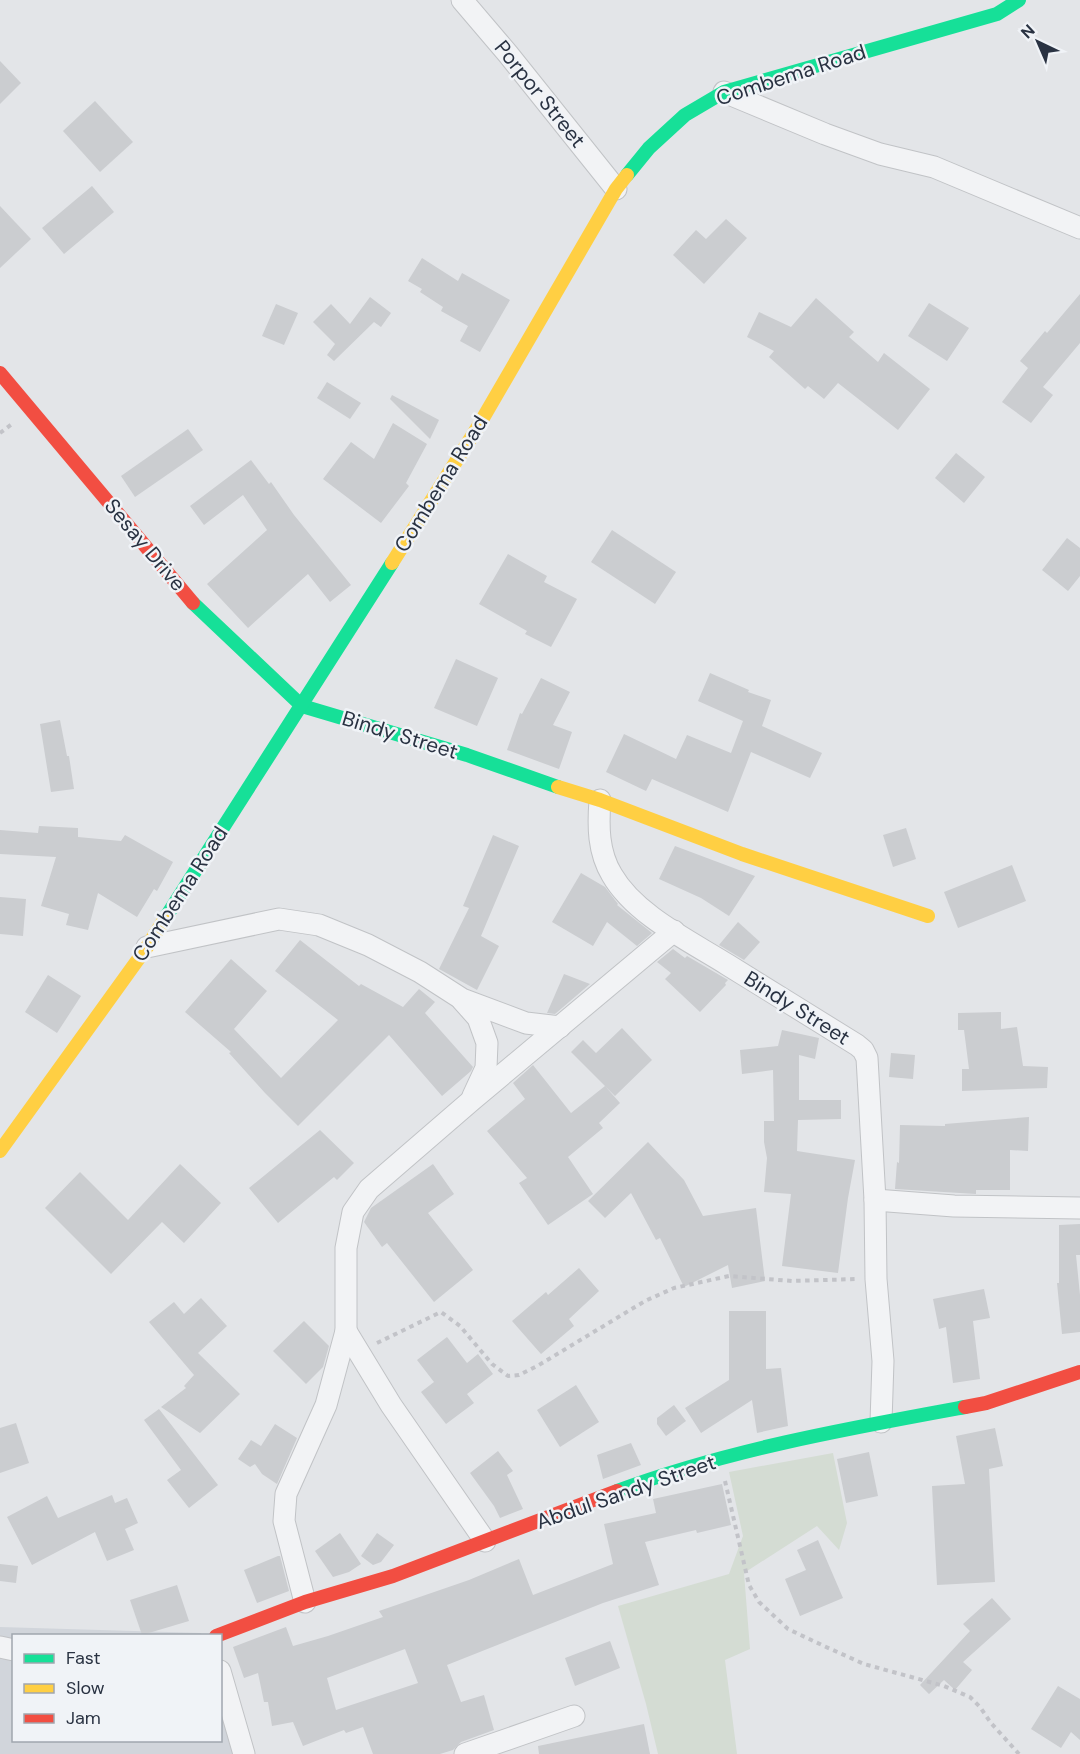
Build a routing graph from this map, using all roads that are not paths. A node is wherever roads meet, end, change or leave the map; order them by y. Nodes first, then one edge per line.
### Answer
1 (462, 0) edge
2 (1019, 0) edge
3 (724, 92) junction
4 (616, 189) junction
5 (1080, 228) edge
6 (0, 373) edge
7 (302, 706) junction
8 (600, 800) junction
9 (928, 916) dead end
10 (674, 931) junction
11 (147, 947) junction
12 (462, 999) junction
13 (560, 1027) junction
14 (472, 1100) junction
15 (0, 1151) edge
16 (875, 1200) junction
17 (1080, 1208) edge
18 (346, 1331) junction
19 (1080, 1372) edge
20 (881, 1422) junction
21 (485, 1541) junction
22 (305, 1602) junction
23 (219, 1634) edge
24 (222, 1678) edge
25 (574, 1716) dead end
26 (244, 1754) edge
27 (465, 1754) edge

1 - 4 street, Porpor Street
2 - 3 street, Combema Road
3 - 4 street, Combema Road
3 - 5 street
4 - 7 street, Combema Road
6 - 7 street, Sesay Drive
7 - 8 street, Bindy Street
7 - 11 street, Combema Road
8 - 9 street, Bindy Street
8 - 10 street, Bindy Street
10 - 13 street
10 - 16 street, Bindy Street
11 - 12 street
11 - 15 street, Combema Road
12 - 13 street
12 - 14 street
13 - 14 street
14 - 18 street
16 - 17 street
16 - 20 street, Bindy Street
18 - 21 street
18 - 22 street
19 - 20 street, Abdul Sandy Street
20 - 21 street, Abdul Sandy Street
21 - 22 street, Abdul Sandy Street
22 - 23 street, Abdul Sandy Street
24 - 26 street
25 - 27 street

